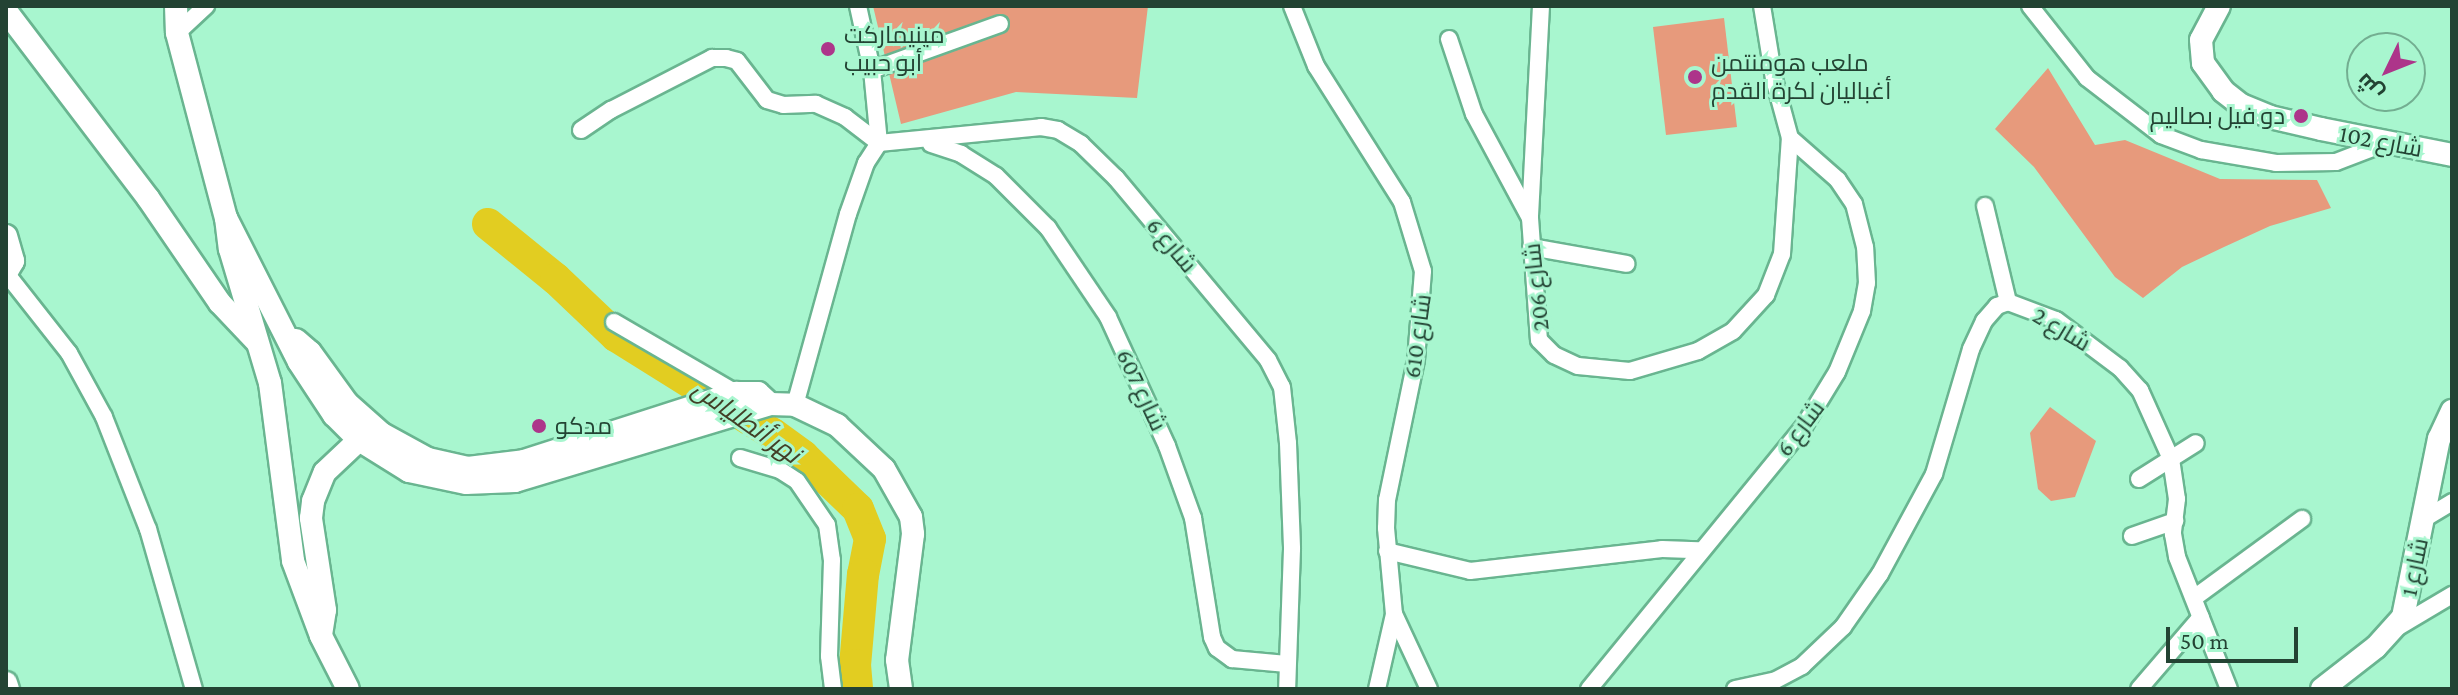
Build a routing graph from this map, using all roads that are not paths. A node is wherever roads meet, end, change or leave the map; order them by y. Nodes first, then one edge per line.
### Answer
1 (176, 6) edge
2 (206, 6) edge
3 (858, 6) edge
4 (1292, 6) edge
5 (1541, 6) edge
6 (1762, 6) edge
7 (2030, 6) edge
8 (2219, 6) edge
9 (6, 11) edge
10 (1000, 24) dead end
11 (177, 33) junction
12 (1449, 39) dead end
13 (872, 70) junction
14 (581, 130) dead end
15 (1790, 138) junction
16 (922, 141) junction
17 (2390, 142) junction
18 (879, 143) junction
19 (2452, 155) edge
20 (1985, 206) dead end
21 (226, 218) junction
22 (1530, 218) junction
23 (6, 236) edge
24 (1531, 247) junction
25 (1627, 264) dead end
26 (6, 273) edge
27 (2008, 302) junction
28 (614, 322) dead end
29 (287, 333) junction
30 (261, 346) junction
31 (730, 395) junction
32 (795, 405) junction
33 (762, 408) junction
34 (2452, 411) edge
35 (359, 440) junction
36 (2196, 443) dead end
37 (740, 458) dead end
38 (2171, 459) junction
39 (2139, 479) dead end
40 (2452, 502) edge
41 (2302, 519) dead end
42 (2424, 519) junction
43 (2175, 521) junction
44 (2132, 536) dead end
45 (1698, 550) junction
46 (1387, 551) junction
47 (2452, 595) edge
48 (2194, 598) junction
49 (1394, 614) junction
50 (2201, 617) junction
51 (2396, 628) junction
52 (321, 636) junction
53 (1287, 664) junction
54 (6, 683) edge
55 (8, 689) edge
56 (194, 689) edge
57 (348, 689) edge
58 (833, 689) edge
59 (901, 689) edge
60 (1287, 689) edge
61 (1377, 689) edge
62 (1429, 689) edge
63 (1589, 689) edge
64 (1735, 689) edge
65 (2139, 689) edge
66 (2229, 689) edge
67 (2322, 689) edge

1 - 11 street
2 - 11 street
3 - 13 street
4 - 46 street, شارع 610
5 - 22 street, شارع 206
6 - 15 street
7 - 17 street
8 - 17 street, شارع 102
9 - 30 street
10 - 13 street
11 - 21 street
12 - 22 street
13 - 18 street
14 - 18 street
15 - 24 street, شارع 206
15 - 45 street, شارع 6
16 - 18 street, شارع 6
16 - 53 street, شارع 607
16 - 53 street, شارع 6
17 - 19 street, شارع 102
18 - 32 street
20 - 27 street
21 - 29 street
21 - 30 street
22 - 24 street, شارع 206
23 - 26 street
24 - 25 street
26 - 56 street
27 - 38 street, شارع 2
27 - 64 street, شارع 2
28 - 31 street
29 - 31 street
29 - 35 street
30 - 52 street
31 - 33 street
32 - 33 street
32 - 59 street
33 - 35 street
34 - 42 street, شارع 1
35 - 52 street
36 - 38 street
37 - 58 street
38 - 39 street
38 - 43 street, شارع 2
40 - 42 street
41 - 48 street
42 - 51 street, شارع 1
43 - 44 street
43 - 48 street, شارع 2
45 - 46 street
45 - 63 street, شارع 6
46 - 49 street, شارع 610
47 - 51 street
48 - 50 street, شارع 2
49 - 61 street
49 - 62 street, شارع 610
50 - 65 street
50 - 66 street, شارع 2
51 - 67 street, شارع 1
52 - 57 street
53 - 60 street, شارع 6
54 - 55 street

